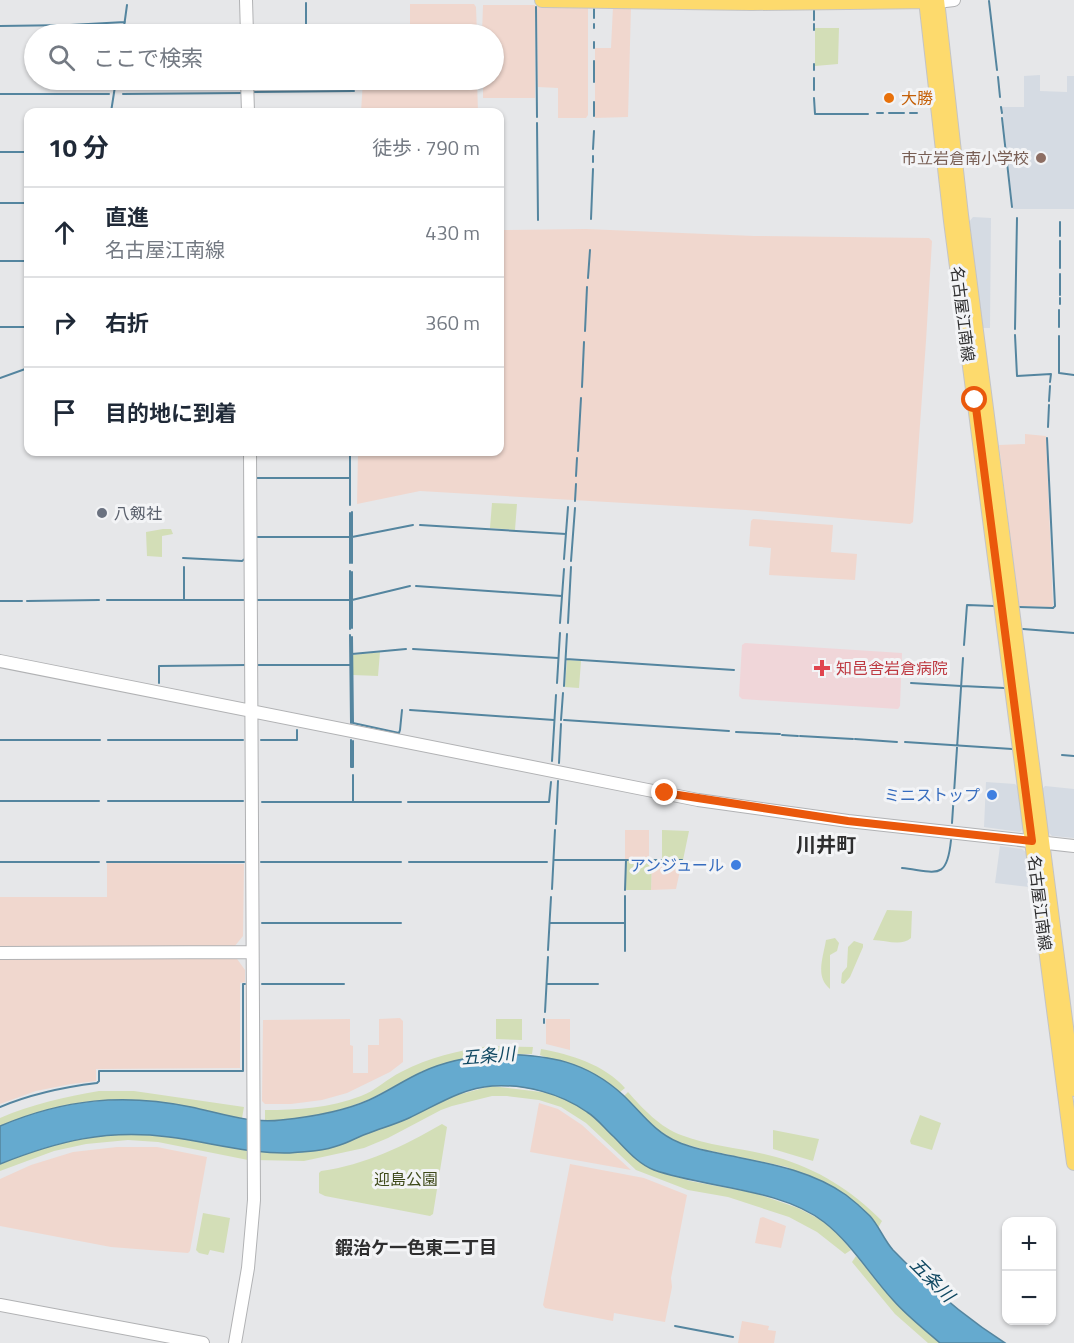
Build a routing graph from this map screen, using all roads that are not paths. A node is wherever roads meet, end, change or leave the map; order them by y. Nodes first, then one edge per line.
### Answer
1 (246, 0) edge
2 (542, 0) edge
3 (954, 0) edge
4 (931, 1) edge
5 (247, 24) edge
6 (247, 90) edge
7 (248, 108) edge
8 (250, 456) edge
9 (0, 661) edge
10 (251, 711) junction
11 (1037, 841) junction
12 (1074, 846) edge
13 (0, 952) edge
14 (252, 952) junction
15 (1074, 1089) edge
16 (1074, 1163) edge
17 (0, 1305) edge
18 (202, 1343) edge
19 (235, 1343) edge

1 - 5 street
2 - 4 main road
3 - 4 street
4 - 11 main road, 名古屋江南線
6 - 7 street
8 - 10 street
9 - 10 street
10 - 11 street
10 - 14 street
11 - 12 street
11 - 15 main road, 名古屋江南線
11 - 16 main road, 名古屋江南線
13 - 14 street
14 - 19 street
17 - 18 street

